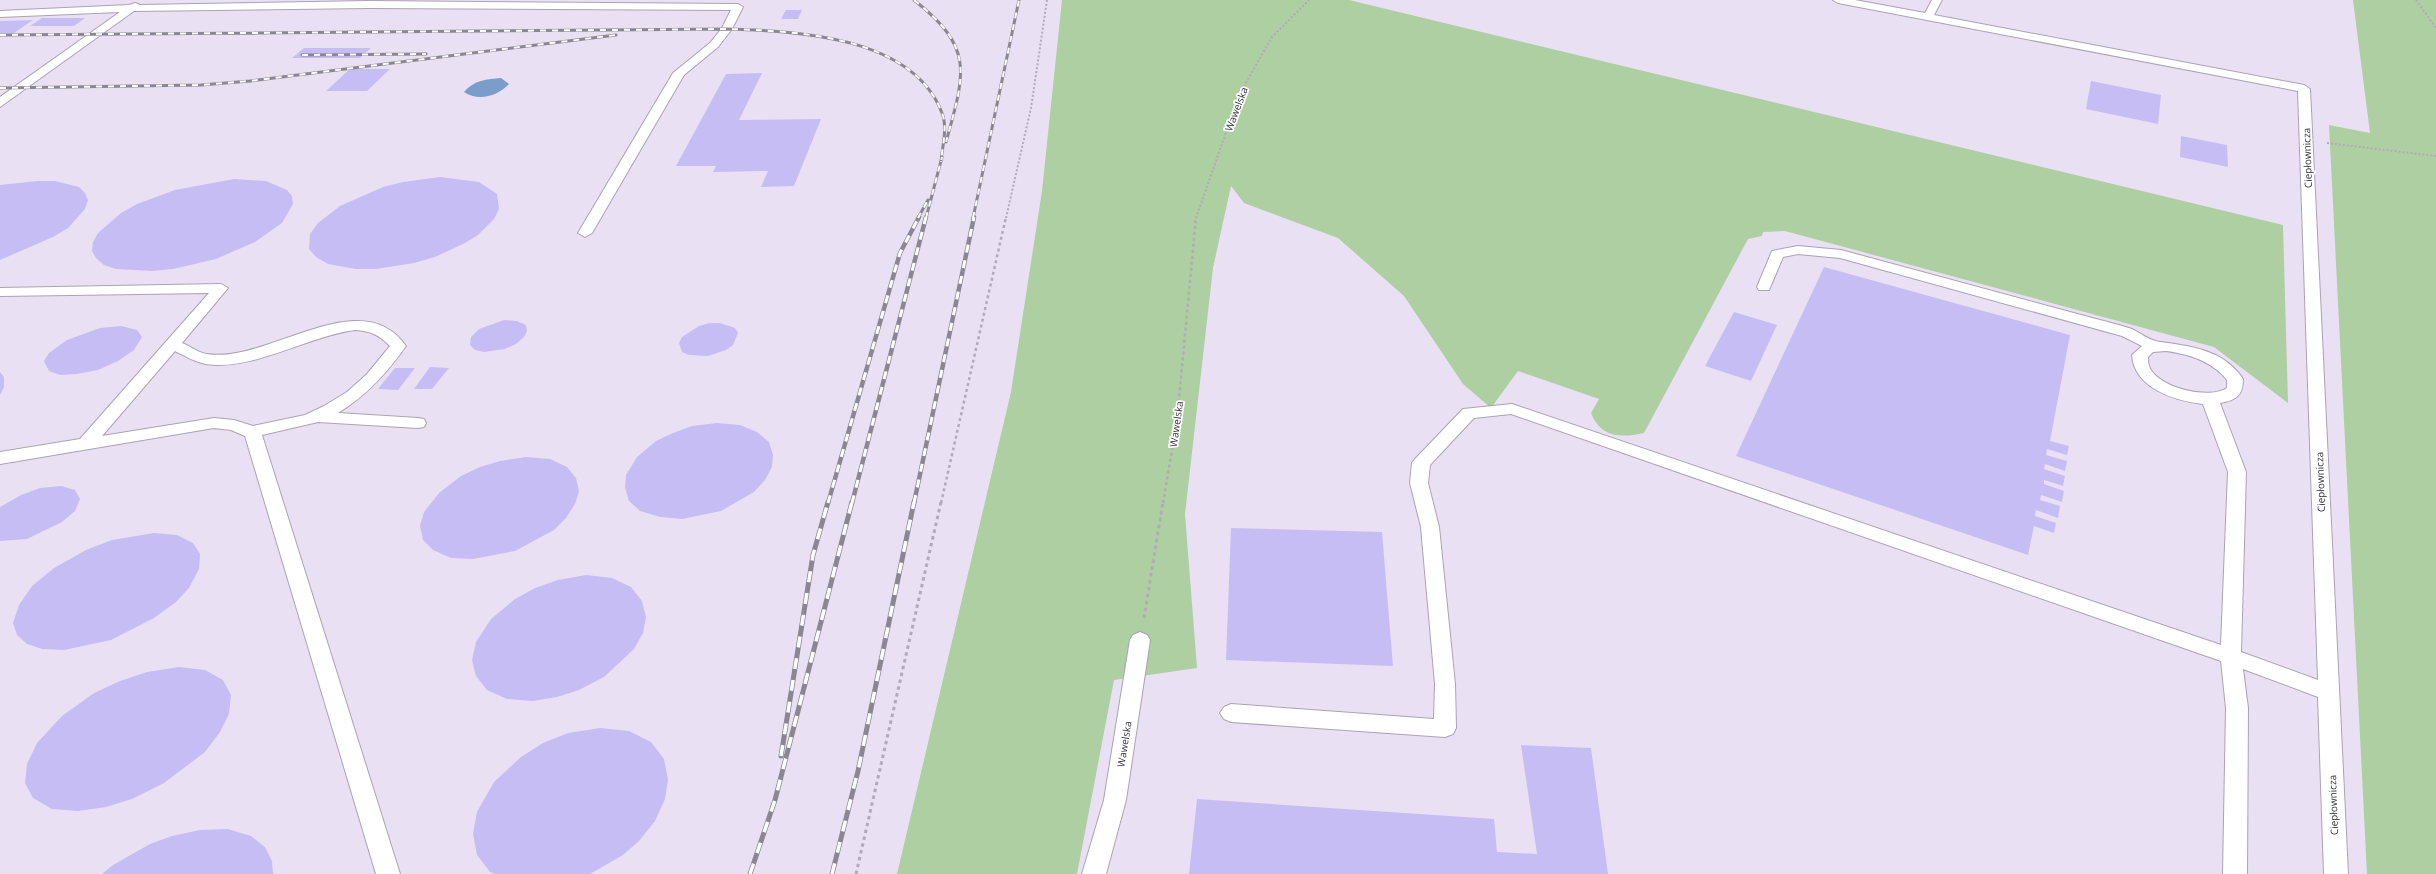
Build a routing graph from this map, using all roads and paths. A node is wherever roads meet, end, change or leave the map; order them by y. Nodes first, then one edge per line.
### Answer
1 (92, 0) edge
2 (1046, 0) edge
3 (1309, 0) edge
4 (1838, 0) edge
5 (1937, 0) edge
6 (2416, 0) edge
7 (644, 3) edge
8 (135, 6) junction
9 (79, 8) junction
10 (0, 14) edge
11 (1928, 17) junction
12 (2436, 28) edge
13 (0, 103) edge
14 (2306, 140) junction
15 (2436, 156) edge
16 (585, 233) dead end
17 (1764, 288) dead end
18 (0, 292) edge
19 (172, 344) junction
20 (2157, 347) junction
21 (2210, 399) junction
22 (318, 417) junction
23 (418, 423) dead end
24 (252, 432) junction
25 (86, 443) junction
26 (0, 458) edge
27 (1140, 640) joint
28 (2231, 656) junction
29 (2328, 692) junction
30 (1231, 713) dead end
31 (388, 874) edge
32 (856, 874) edge
33 (1094, 874) edge
34 (2235, 874) edge
35 (2336, 874) edge

1 - 9 lane
2 - 32 path
3 - 27 path, Wawelska
4 - 11 lane
5 - 11 lane
6 - 12 path
7 - 8 lane
7 - 16 lane
8 - 9 lane
8 - 13 lane
9 - 10 lane
11 - 14 lane, Ciepłownicza
14 - 15 path
14 - 29 lane, Ciepłownicza
17 - 20 lane
18 - 19 lane
19 - 22 lane
19 - 25 lane
20 - 21 lane
20 - 21 lane
21 - 28 lane
22 - 23 lane
22 - 24 lane
24 - 25 lane
24 - 31 lane
25 - 26 lane
27 - 33 lane, Wawelska
28 - 29 lane
28 - 30 lane
28 - 34 lane
29 - 35 lane, Ciepłownicza

